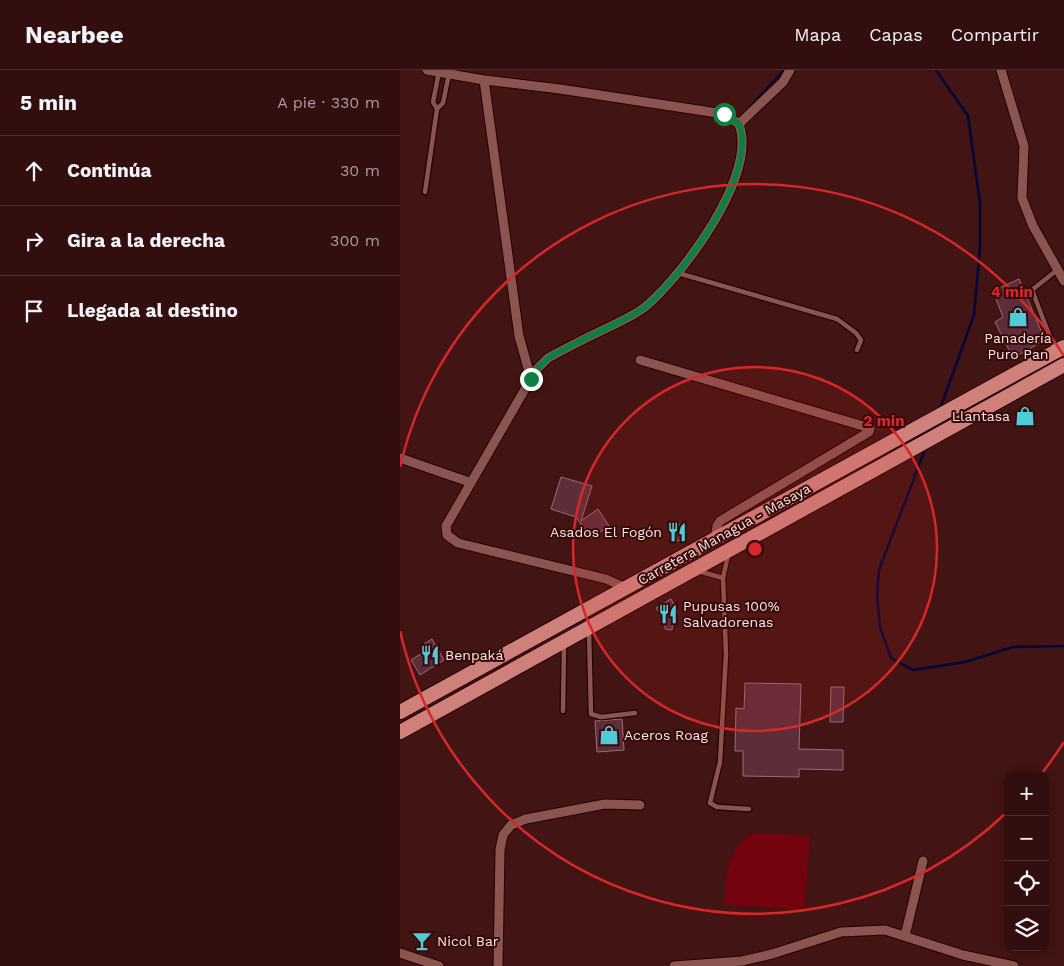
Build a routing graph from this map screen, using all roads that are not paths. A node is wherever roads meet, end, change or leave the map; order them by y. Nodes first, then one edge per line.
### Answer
1 (428, 70) edge
2 (790, 70) edge
3 (1001, 70) edge
4 (439, 72) junction
5 (449, 74) junction
6 (484, 80) junction
7 (437, 109) junction
8 (739, 124) junction
9 (425, 192) dead end
10 (1058, 270) junction
11 (677, 273) junction
12 (1064, 282) edge
13 (858, 350) dead end
14 (1060, 350) edge
15 (640, 360) dead end
16 (1064, 365) edge
17 (531, 379) junction
18 (400, 458) edge
19 (469, 482) junction
20 (762, 513) junction
21 (716, 539) junction
22 (728, 551) junction
23 (693, 570) junction
24 (723, 578) junction
25 (626, 588) junction
26 (589, 627) junction
27 (564, 641) junction
28 (440, 690) junction
29 (417, 702) junction
30 (448, 704) junction
31 (563, 711) dead end
32 (400, 712) edge
33 (635, 713) dead end
34 (426, 718) junction
35 (400, 732) edge
36 (640, 805) dead end
37 (749, 809) dead end
38 (923, 861) dead end
39 (905, 936) junction
40 (400, 953) edge
41 (440, 966) edge
42 (498, 966) edge
43 (674, 966) edge
44 (1014, 966) edge

1 - 4 street
2 - 8 street
3 - 10 street
4 - 5 street
4 - 7 lane
5 - 6 street
5 - 7 lane
6 - 8 street
6 - 17 street
7 - 9 lane
8 - 11 street
10 - 12 street
10 - 14 lane
11 - 13 lane
11 - 17 street
14 - 20 highway, Carretera Managua - Masaya
15 - 21 street
16 - 22 highway, Carretera Managua - Masaya
17 - 19 street
18 - 19 street
19 - 25 street
20 - 21 highway, Carretera Managua - Masaya
20 - 22 highway
21 - 25 highway, Carretera Managua - Masaya
22 - 23 highway, Carretera Managua - Masaya
22 - 24 lane
23 - 24 lane
23 - 25 highway
23 - 26 highway, Carretera Managua - Masaya
24 - 37 lane
25 - 28 highway, Carretera Managua - Masaya
26 - 27 highway, Carretera Managua - Masaya
26 - 33 lane
27 - 30 highway, Carretera Managua - Masaya
27 - 31 lane
28 - 29 highway, Carretera Managua - Masaya
28 - 30 highway
29 - 32 highway, Carretera Managua - Masaya
29 - 34 highway
30 - 34 highway, Carretera Managua - Masaya
34 - 35 highway, Carretera Managua - Masaya
36 - 42 street
38 - 39 street
39 - 43 street
39 - 44 street
40 - 41 street

